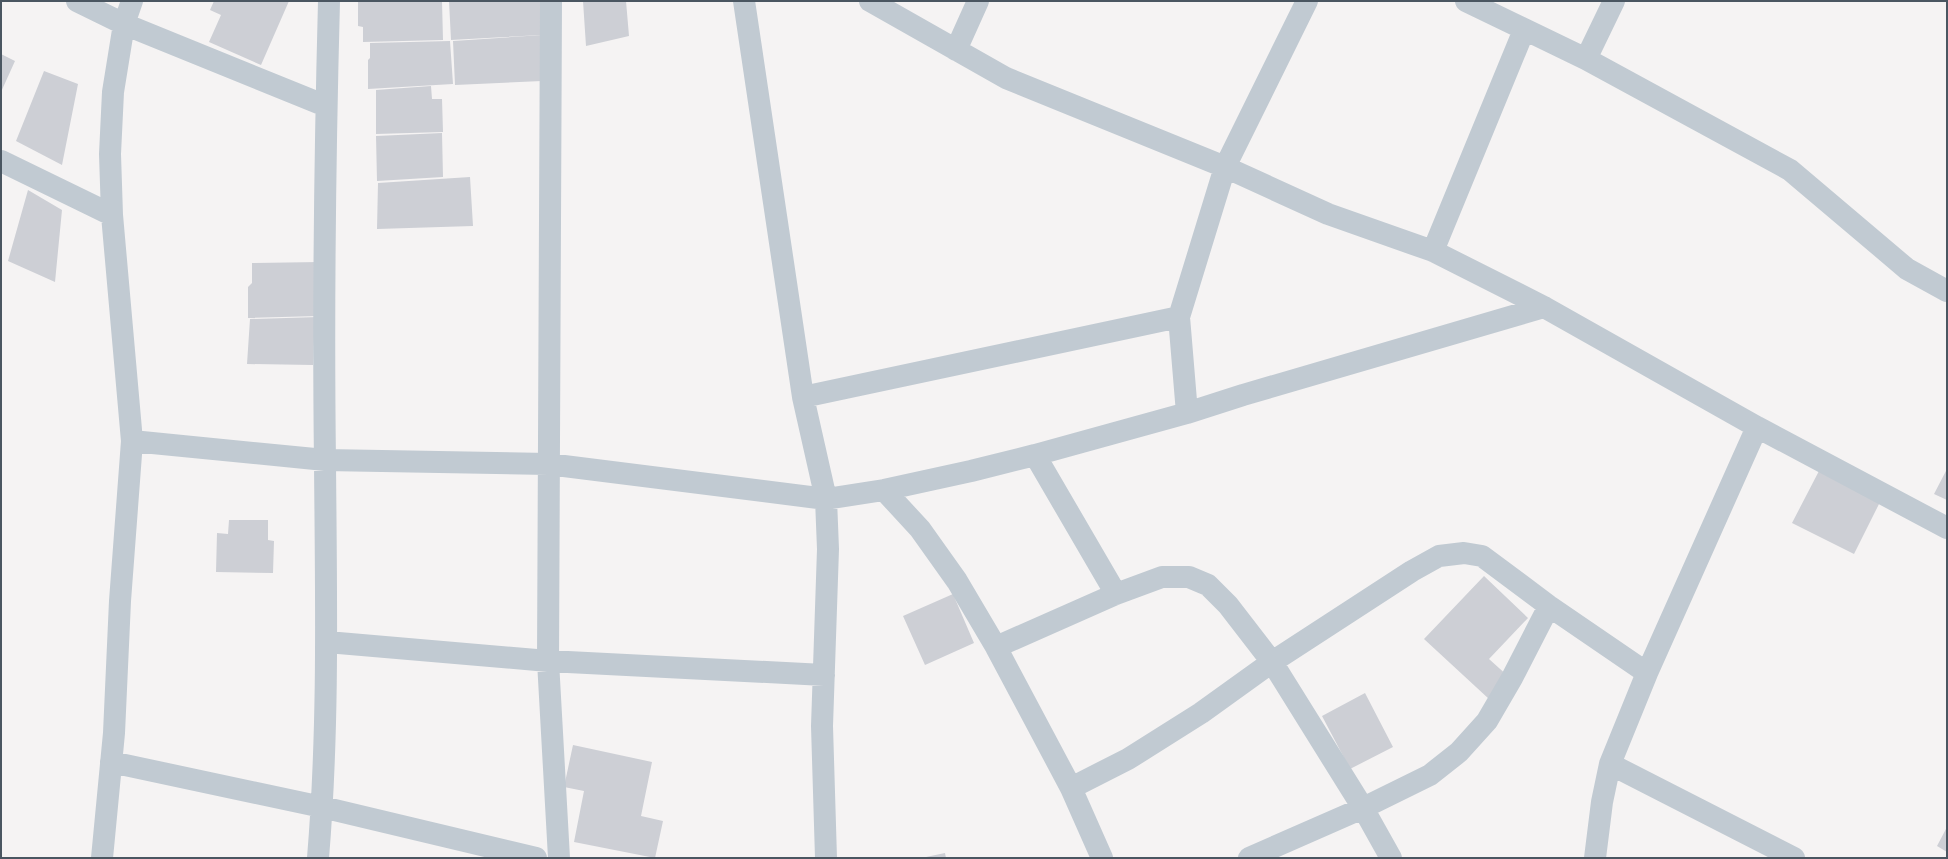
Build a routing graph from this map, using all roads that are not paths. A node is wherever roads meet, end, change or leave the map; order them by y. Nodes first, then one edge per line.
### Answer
1 (77, 1) edge
2 (132, 1) edge
3 (329, 1) edge
4 (552, 1) edge
5 (744, 1) edge
6 (870, 1) edge
7 (978, 1) edge
8 (1306, 1) edge
9 (1466, 1) edge
10 (1614, 1) edge
11 (124, 24) junction
12 (1524, 30) junction
13 (956, 50) junction
14 (1586, 59) junction
15 (326, 106) junction
16 (1, 161) edge
17 (1225, 167) junction
18 (112, 215) junction
19 (1433, 251) junction
20 (1947, 291) edge
21 (1544, 307) junction
22 (1179, 317) junction
23 (803, 396) junction
24 (1187, 413) junction
25 (1757, 427) junction
26 (132, 442) junction
27 (1035, 455) junction
28 (325, 460) junction
29 (548, 464) junction
30 (884, 490) junction
31 (826, 499) junction
32 (1947, 528) edge
33 (1116, 594) junction
34 (1549, 606) junction
35 (327, 642) junction
36 (996, 647) junction
37 (548, 661) junction
38 (1272, 662) junction
39 (1647, 673) junction
40 (824, 676) junction
41 (111, 762) junction
42 (1610, 764) junction
43 (1071, 788) junction
44 (322, 807) junction
45 (1363, 808) junction
46 (102, 858) edge
47 (318, 858) edge
48 (536, 858) edge
49 (559, 858) edge
50 (826, 858) edge
51 (1102, 858) edge
52 (1250, 858) edge
53 (1391, 858) edge
54 (1595, 858) edge
55 (1794, 858) edge

1 - 11 street
2 - 11 street
3 - 15 street
4 - 29 street
5 - 23 street
6 - 13 street
7 - 13 street
8 - 17 street
9 - 12 street
10 - 14 street
11 - 15 street
11 - 18 street
12 - 14 street
12 - 19 street
13 - 17 street
14 - 20 street
15 - 28 street
16 - 18 street
17 - 19 street
17 - 22 street
18 - 26 street
19 - 21 street
21 - 24 street
21 - 25 street
22 - 23 street
22 - 24 street
23 - 31 street
24 - 27 street
25 - 32 street
25 - 39 street
26 - 28 street
26 - 41 street
27 - 30 street
27 - 33 street
28 - 29 street
28 - 35 street
29 - 31 street
29 - 37 street
30 - 31 street
30 - 36 street
31 - 40 street
33 - 36 street
33 - 38 street
34 - 38 street
34 - 39 street
34 - 45 street
35 - 37 street
35 - 44 street
36 - 43 street
37 - 40 street
37 - 49 street
38 - 43 street
38 - 45 street
39 - 42 street
40 - 50 street
41 - 44 street
41 - 46 street
42 - 54 street
42 - 55 street
43 - 51 street
44 - 47 street
44 - 48 street
45 - 52 street
45 - 53 street

